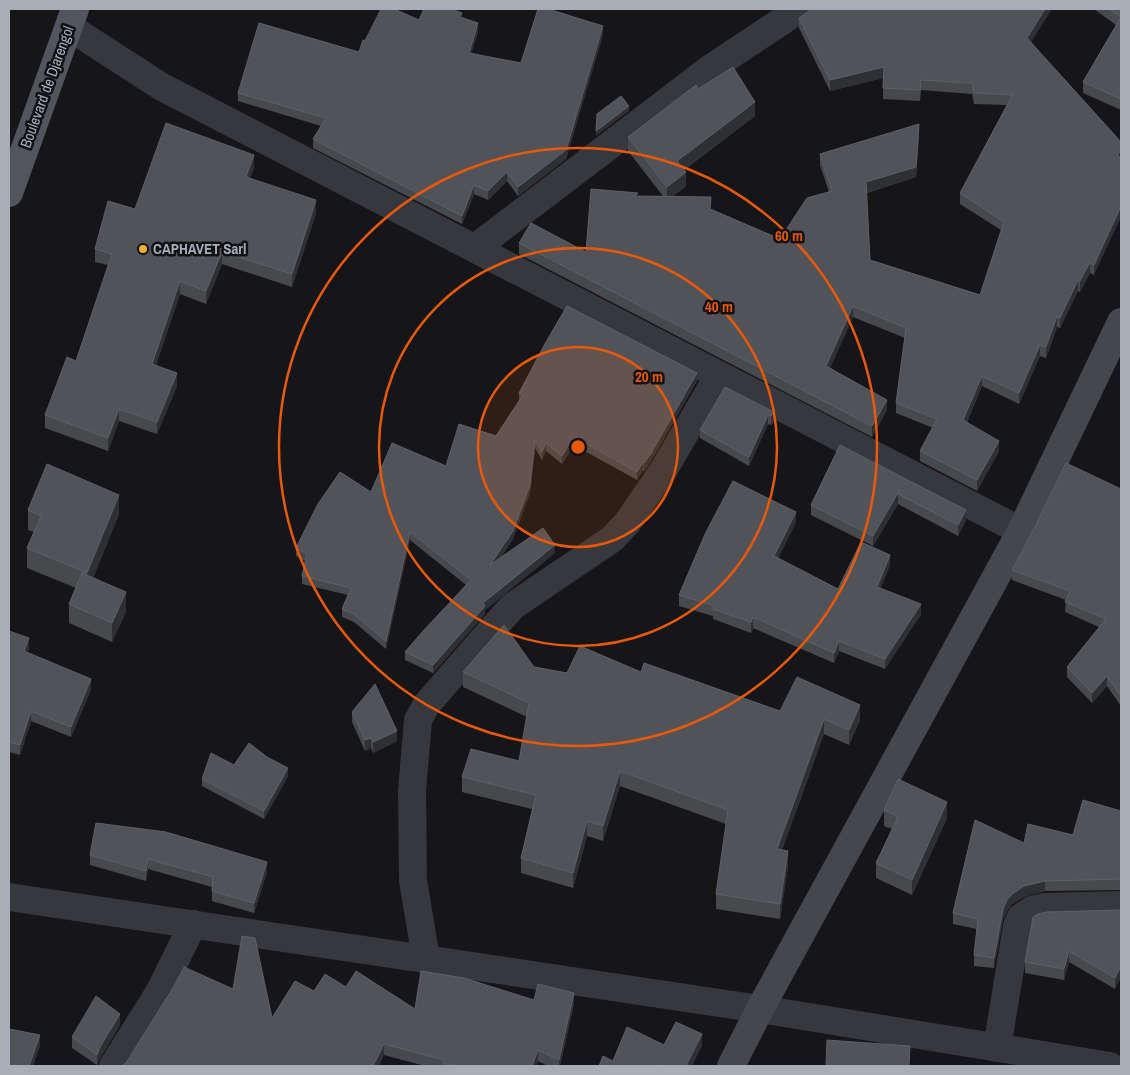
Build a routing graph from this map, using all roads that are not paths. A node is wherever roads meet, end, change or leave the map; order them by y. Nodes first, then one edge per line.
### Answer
1 (800, 9) edge
2 (72, 18) edge
3 (9, 193) edge
4 (475, 248) junction
5 (1121, 322) edge
6 (719, 375) junction
7 (1021, 530) junction
8 (9, 897) edge
9 (1121, 905) edge
10 (193, 924) junction
11 (426, 959) junction
12 (760, 1009) junction
13 (997, 1048) junction
14 (113, 1066) edge
15 (731, 1066) edge
16 (1110, 1066) edge

1 - 4 street
2 - 3 main road, Boulevard de Djarengol
2 - 4 street
4 - 6 street
5 - 7 main road
6 - 7 street
6 - 11 street
7 - 12 main road
8 - 10 street
9 - 13 street
10 - 11 street
10 - 14 street
11 - 12 street
12 - 13 street
12 - 15 main road
13 - 16 street

